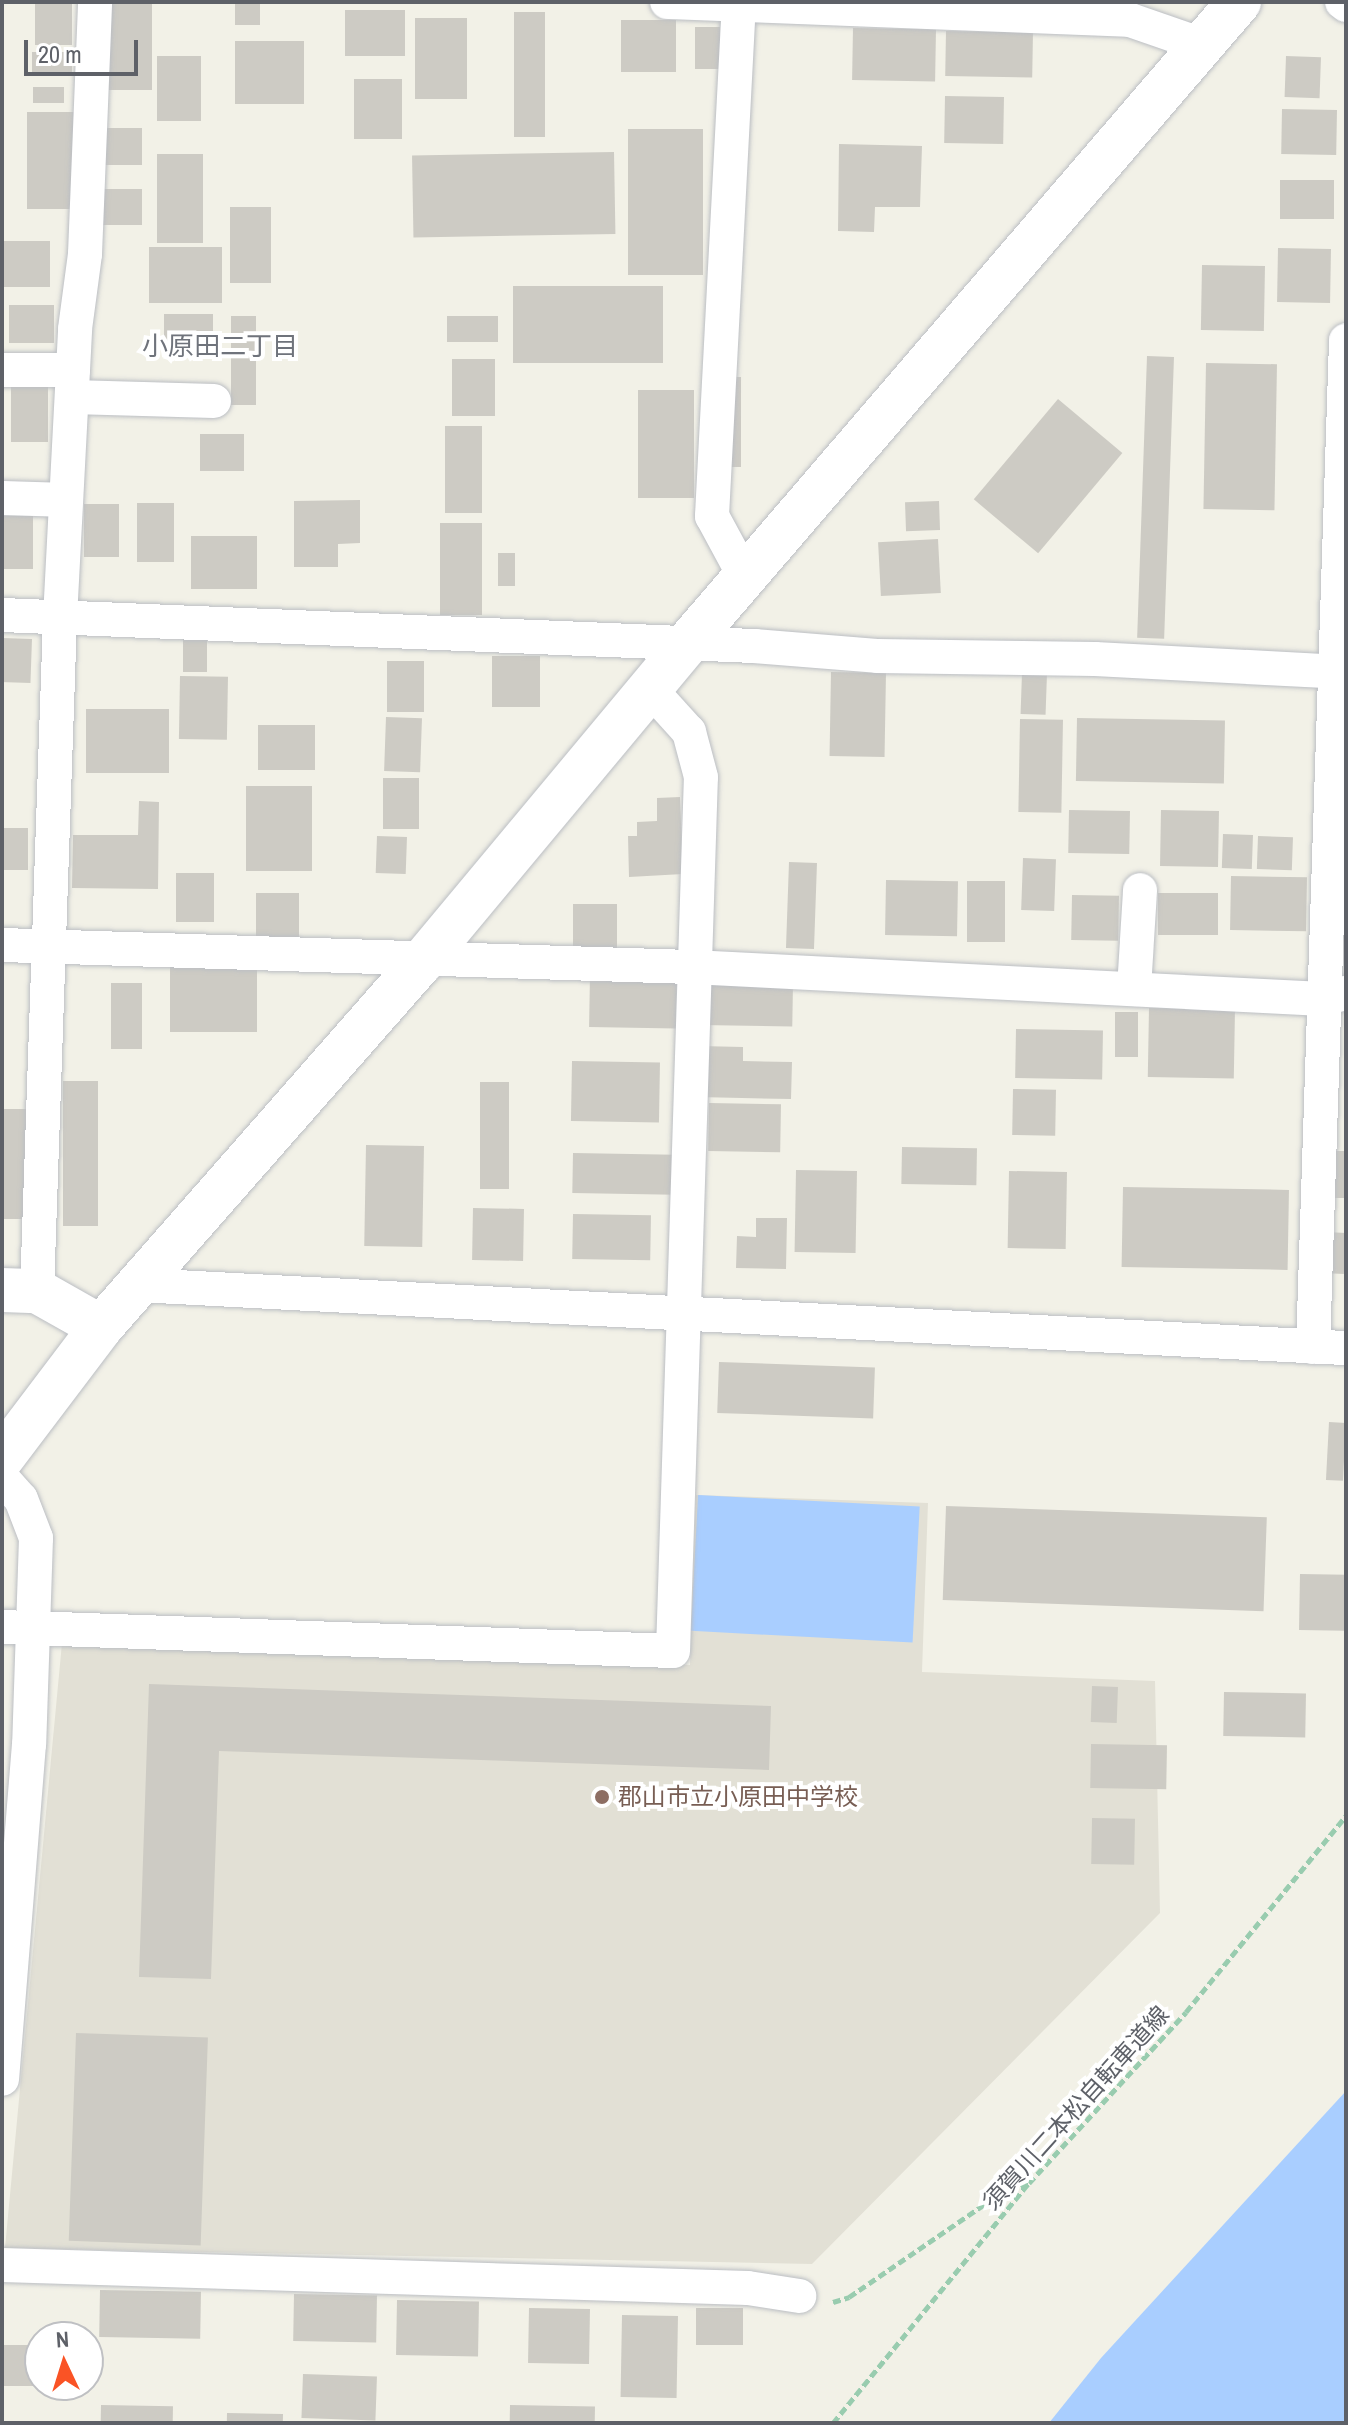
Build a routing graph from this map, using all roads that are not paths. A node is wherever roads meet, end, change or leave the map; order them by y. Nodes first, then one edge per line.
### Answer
1 (95, 2) edge
2 (667, 2) edge
3 (1239, 2) edge
4 (739, 3) edge
5 (1202, 45) junction
6 (1346, 341) edge
7 (2, 370) edge
8 (72, 384) junction
9 (214, 401) dead end
10 (2, 498) edge
11 (66, 500) junction
12 (746, 579) junction
13 (2, 615) edge
14 (60, 618) junction
15 (687, 644) junction
16 (1339, 672) edge
17 (652, 691) junction
18 (1140, 890) dead end
19 (2, 945) edge
20 (52, 947) junction
21 (422, 962) junction
22 (692, 967) junction
23 (1134, 989) junction
24 (1335, 996) edge
25 (138, 1285) junction
26 (19, 1290) edge
27 (680, 1317) junction
28 (101, 1327) junction
29 (1330, 1348) edge
30 (2, 1458) edge
31 (2, 1478) edge
32 (17, 1629) edge
33 (2, 2079) edge
34 (2, 2265) edge
35 (799, 2296) road end

1 - 8 street
2 - 4 street
3 - 5 street
4 - 5 street
4 - 12 street
5 - 12 street
6 - 16 street
7 - 8 street
8 - 9 street
8 - 11 street
10 - 11 street
11 - 14 street
12 - 15 street
13 - 14 street
14 - 15 street
14 - 20 street
15 - 16 street
15 - 17 street
16 - 24 street
17 - 21 street
17 - 22 street
18 - 23 street
19 - 20 street
20 - 21 street
20 - 26 street
21 - 22 street
21 - 25 street
22 - 23 street
22 - 27 street
23 - 24 street
24 - 29 street
25 - 27 street
25 - 28 street
26 - 28 street
27 - 29 street
27 - 32 street
28 - 30 street
31 - 32 street
32 - 33 street
34 - 35 street

